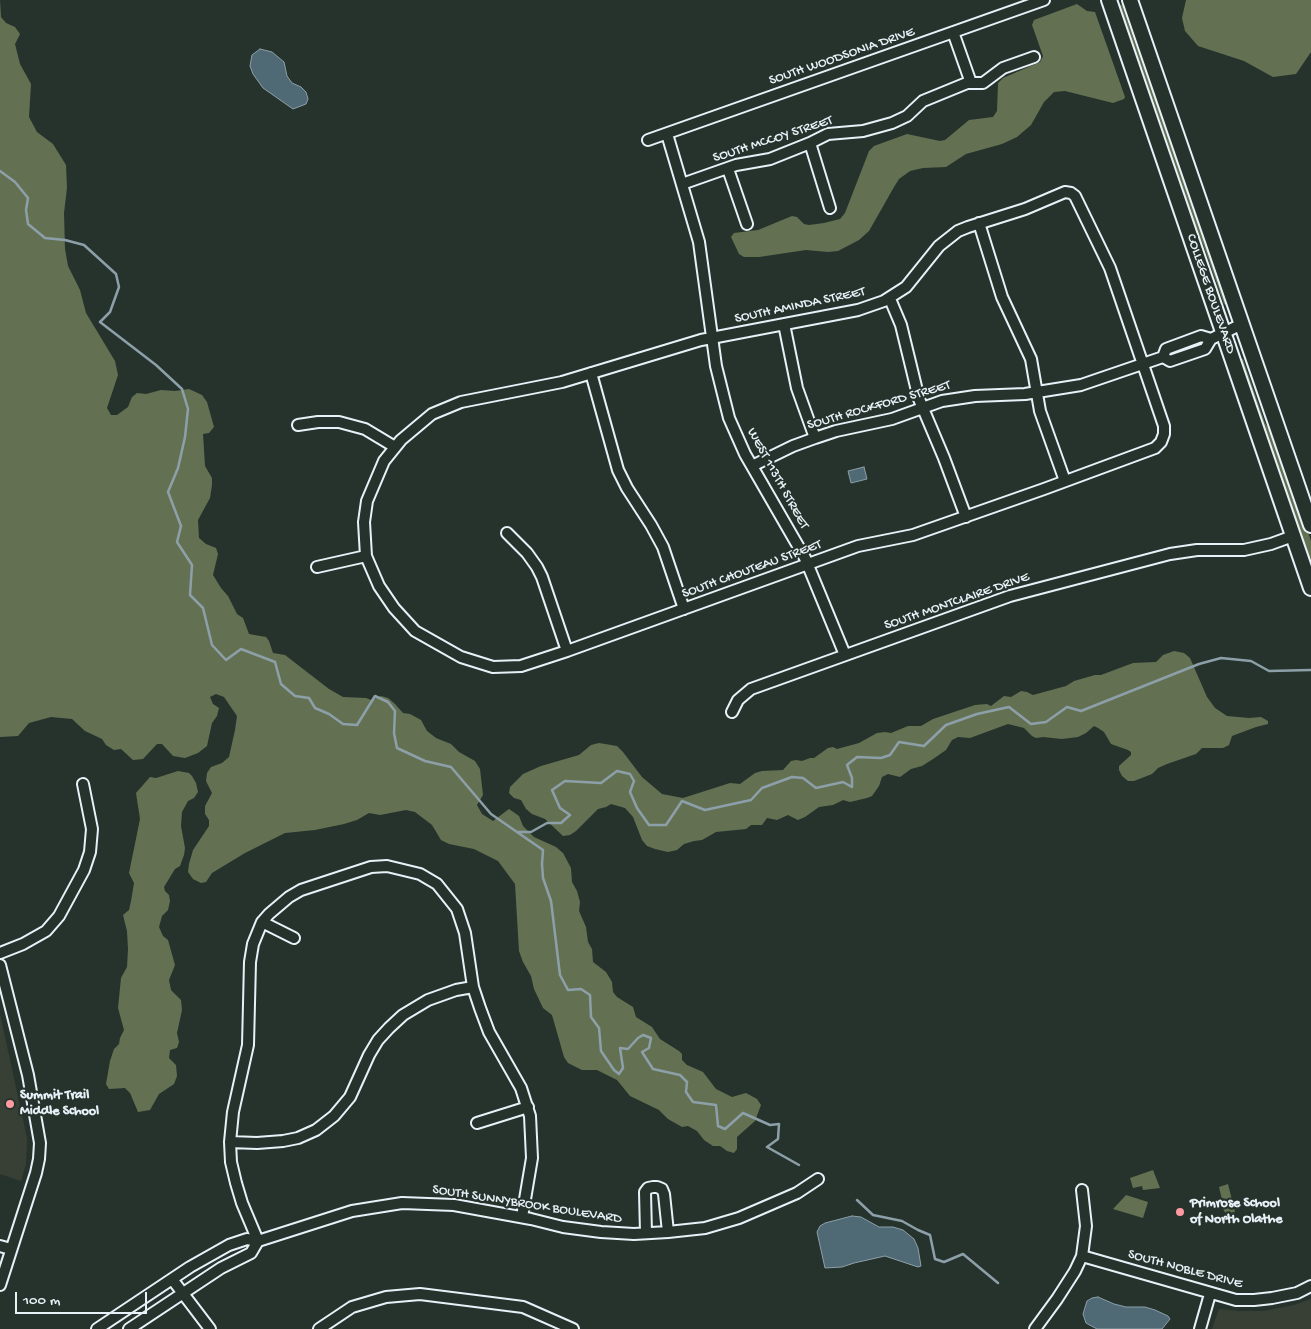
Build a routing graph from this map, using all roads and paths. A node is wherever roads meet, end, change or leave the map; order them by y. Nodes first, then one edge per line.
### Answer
1 (1044, 0) edge
2 (1109, 0) edge
3 (1130, 0) edge
4 (953, 32) junction
5 (1034, 57) dead end
6 (971, 83) junction
7 (667, 134) junction
8 (648, 140) dead end
9 (810, 143) junction
10 (728, 169) junction
11 (682, 184) junction
12 (830, 208) dead end
13 (979, 223) junction
14 (747, 224) dead end
15 (890, 299) junction
16 (784, 324) junction
17 (1242, 324) junction
18 (1217, 336) junction
19 (713, 337) junction
20 (1142, 364) junction
21 (591, 373) junction
22 (1037, 392) junction
23 (922, 408) junction
24 (298, 425) dead end
25 (815, 438) junction
26 (395, 447) junction
27 (752, 466) junction
28 (1065, 481) junction
29 (367, 500) joint
30 (966, 517) junction
31 (1311, 525) edge
32 (507, 533) dead end
33 (1293, 536) junction
34 (366, 556) junction
35 (807, 564) junction
36 (317, 567) dead end
37 (1311, 588) edge
38 (684, 609) junction
39 (567, 651) junction
40 (845, 655) junction
41 (732, 712) dead end
42 (84, 784) dead end
43 (262, 922) junction
44 (294, 938) dead end
45 (0, 953) edge
46 (0, 965) edge
47 (473, 987) junction
48 (528, 1107) junction
49 (477, 1122) dead end
50 (230, 1142) junction
51 (818, 1179) dead end
52 (1082, 1190) dead end
53 (522, 1217) junction
54 (668, 1232) junction
55 (646, 1234) junction
56 (258, 1242) junction
57 (0, 1246) edge
58 (11, 1249) junction
59 (1082, 1256) junction
60 (172, 1279) junction
61 (0, 1285) edge
62 (1311, 1286) edge
63 (182, 1294) junction
64 (1210, 1294) junction
65 (97, 1329) edge
66 (129, 1329) edge
67 (210, 1329) edge
68 (319, 1329) edge
69 (574, 1329) edge
70 (1035, 1329) edge
71 (1200, 1329) edge

1 - 4 street, SOUTH WOODSONIA DRIVE
2 - 18 main road, COLLEGE BOULEVARD
3 - 17 main road, COLLEGE BOULEVARD
4 - 6 street
4 - 7 street, SOUTH WOODSONIA DRIVE
5 - 6 street, SOUTH MCCOY STREET
6 - 9 street, SOUTH MCCOY STREET
7 - 8 street, SOUTH WOODSONIA DRIVE
7 - 11 street, WEST 113TH STREET
9 - 10 street, SOUTH MCCOY STREET
9 - 12 street
10 - 11 street, SOUTH MCCOY STREET
10 - 14 street
11 - 19 street, WEST 113TH STREET
13 - 15 street, SOUTH AMINDA STREET
13 - 20 street, SOUTH AMINDA STREET
13 - 22 street
15 - 16 street, SOUTH AMINDA STREET
15 - 23 street
16 - 19 street, SOUTH AMINDA STREET
16 - 25 street
17 - 18 street, SOUTH ROCKFORD STREET
17 - 31 main road, COLLEGE BOULEVARD
18 - 20 street, SOUTH ROCKFORD STREET
18 - 33 main road, COLLEGE BOULEVARD
19 - 21 street, SOUTH AMINDA STREET
19 - 27 street, WEST 113TH STREET
20 - 22 street, SOUTH ROCKFORD STREET
20 - 28 street, SOUTH CHOUTEAU STREET
21 - 26 street, SOUTH AMINDA STREET
21 - 38 street
22 - 23 street, SOUTH ROCKFORD STREET
22 - 28 street
23 - 25 street, SOUTH ROCKFORD STREET
23 - 30 street
24 - 26 street
25 - 27 street, SOUTH ROCKFORD STREET
26 - 29 street, SOUTH AMINDA STREET
27 - 35 street, WEST 113TH STREET
28 - 30 street, SOUTH CHOUTEAU STREET
29 - 34 street, SOUTH CHOUTEAU STREET
30 - 35 street, SOUTH CHOUTEAU STREET
32 - 39 street
33 - 37 main road, COLLEGE BOULEVARD
33 - 40 street, SOUTH MONTCLAIRE DRIVE
34 - 36 street
34 - 39 street, SOUTH CHOUTEAU STREET
35 - 38 street, SOUTH CHOUTEAU STREET
35 - 40 street, WEST 113TH STREET
38 - 39 street, SOUTH CHOUTEAU STREET
40 - 41 street, SOUTH MONTCLAIRE DRIVE
42 - 45 street
43 - 44 street
43 - 47 street
43 - 50 street
46 - 58 street
47 - 48 street
47 - 50 street
48 - 49 street
48 - 53 street
50 - 56 street
51 - 54 street, SOUTH SUNNYBROOK BOULEVARD
52 - 59 street
53 - 55 street, SOUTH SUNNYBROOK BOULEVARD
53 - 56 street, SOUTH SUNNYBROOK BOULEVARD
54 - 55 street, SOUTH SUNNYBROOK BOULEVARD
54 - 55 street
56 - 60 street, SOUTH SUNNYBROOK BOULEVARD
56 - 63 street, SOUTH SUNNYBROOK BOULEVARD
57 - 58 street
58 - 61 street
59 - 64 street, SOUTH NOBLE DRIVE
59 - 70 street
60 - 63 street
60 - 65 street, SOUTH SUNNYBROOK BOULEVARD
62 - 64 street, SOUTH NOBLE DRIVE
63 - 66 street, SOUTH SUNNYBROOK BOULEVARD
63 - 67 street
64 - 71 street
68 - 69 street

